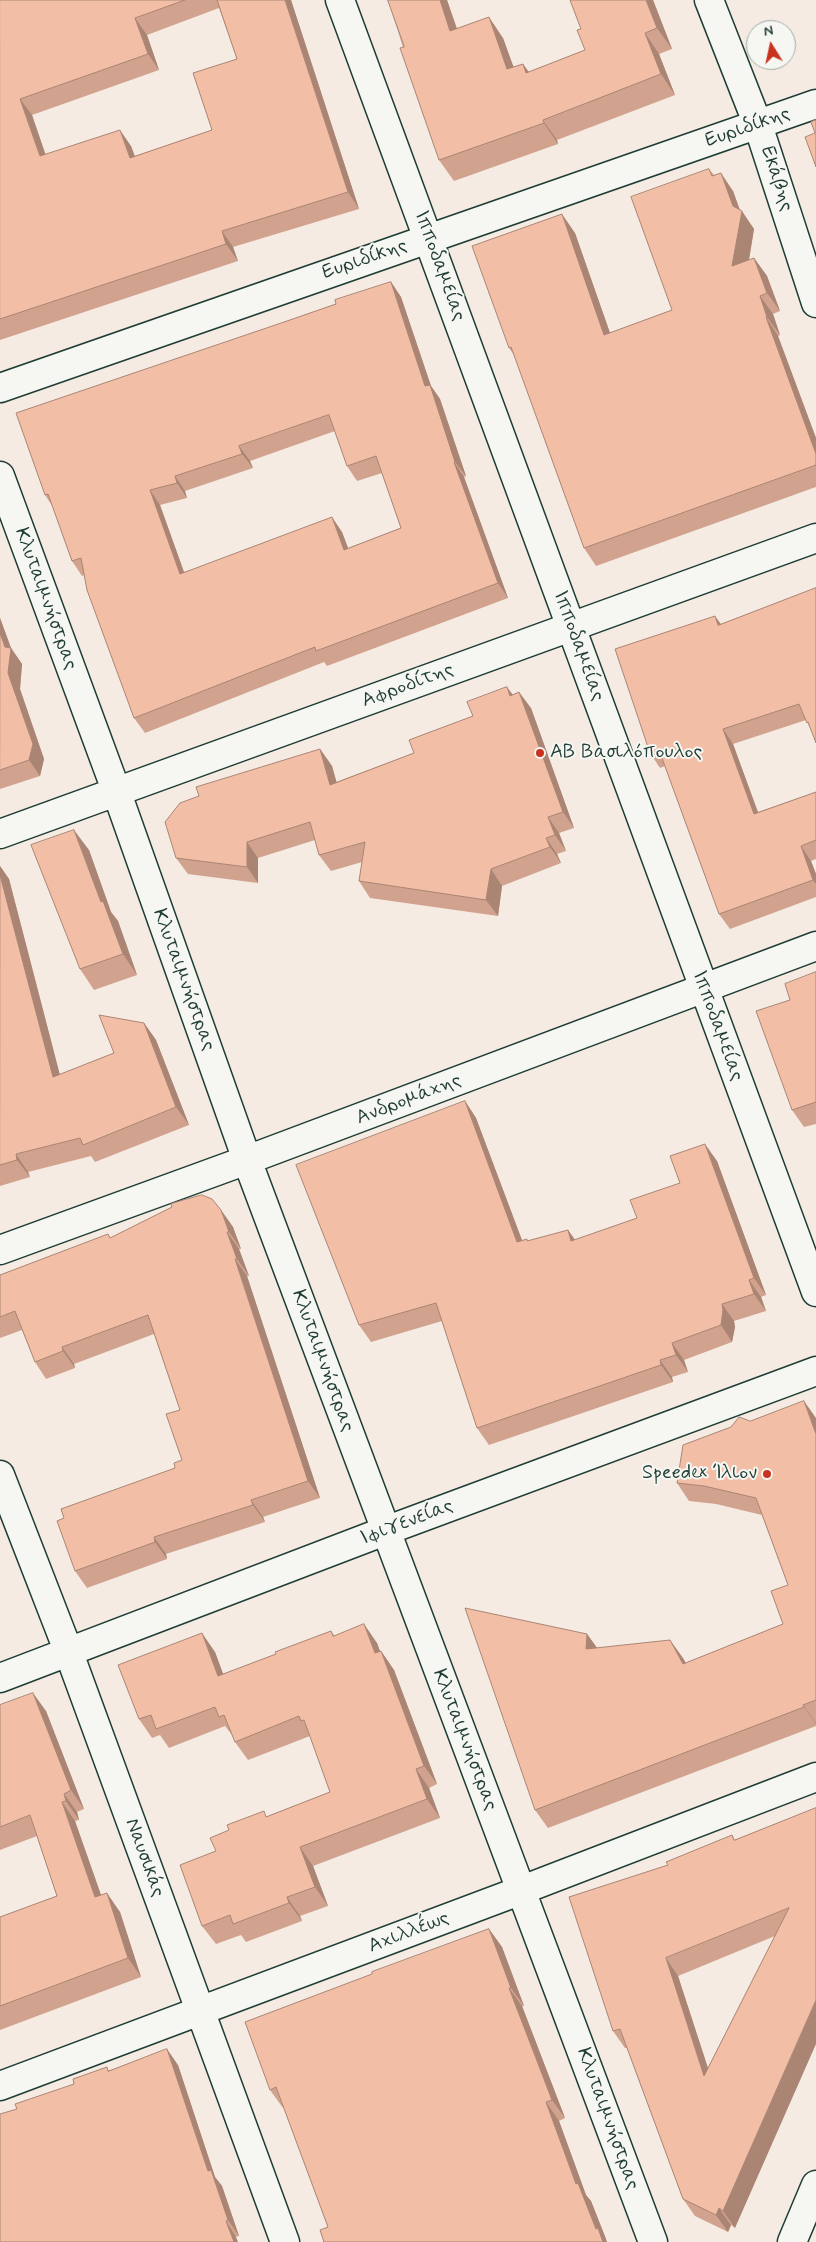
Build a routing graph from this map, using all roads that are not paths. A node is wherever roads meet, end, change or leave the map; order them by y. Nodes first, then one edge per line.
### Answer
1 (340, 0) edge
2 (709, 0) edge
3 (816, 104) edge
4 (758, 125) junction
5 (429, 238) junction
6 (816, 303) edge
7 (0, 388) edge
8 (0, 476) edge
9 (816, 538) edge
10 (570, 627) junction
11 (117, 793) junction
12 (0, 834) edge
13 (816, 946) edge
14 (703, 989) junction
15 (247, 1160) junction
16 (0, 1250) edge
17 (816, 1292) edge
18 (816, 1372) edge
19 (0, 1476) edge
20 (385, 1531) junction
21 (68, 1653) junction
22 (0, 1678) edge
23 (816, 1777) edge
24 (522, 1890) junction
25 (200, 2011) junction
26 (0, 2086) edge
27 (816, 2185) edge
28 (285, 2242) edge
29 (653, 2242) edge
30 (792, 2242) edge

1 - 5 street, Ιπποδαμείας
2 - 4 street, Εκάβης
3 - 4 street, Ευριδίκης
4 - 5 street, Ευριδίκης
4 - 6 street, Εκάβης
5 - 7 street, Ευριδίκης
5 - 10 street, Ιπποδαμείας
8 - 11 street, Κλυταιμνήστρας
9 - 10 street, Αφροδίτης
10 - 11 street, Αφροδίτης
10 - 14 street, Ιπποδαμείας
11 - 12 street, Αφροδίτης
11 - 15 street, Κλυταιμνήστρας
13 - 14 street, Ανδρομάχης
14 - 15 street, Ανδρομάχης
14 - 17 street, Ιπποδαμείας
15 - 16 street, Ανδρομάχης
15 - 20 street, Κλυταιμνήστρας
18 - 20 street, Ιφιγενείας
19 - 21 street, Ναυσικάς
20 - 21 street, Ιφιγενείας
20 - 24 street, Κλυταιμνήστρας
21 - 22 street, Ιφιγενείας
21 - 25 street, Ναυσικάς
23 - 24 street, Αχιλλέως
24 - 25 street, Αχιλλέως
24 - 29 street, Κλυταιμνήστρας
25 - 26 street, Αχιλλέως
25 - 28 street, Ναυσικάς
27 - 30 street

